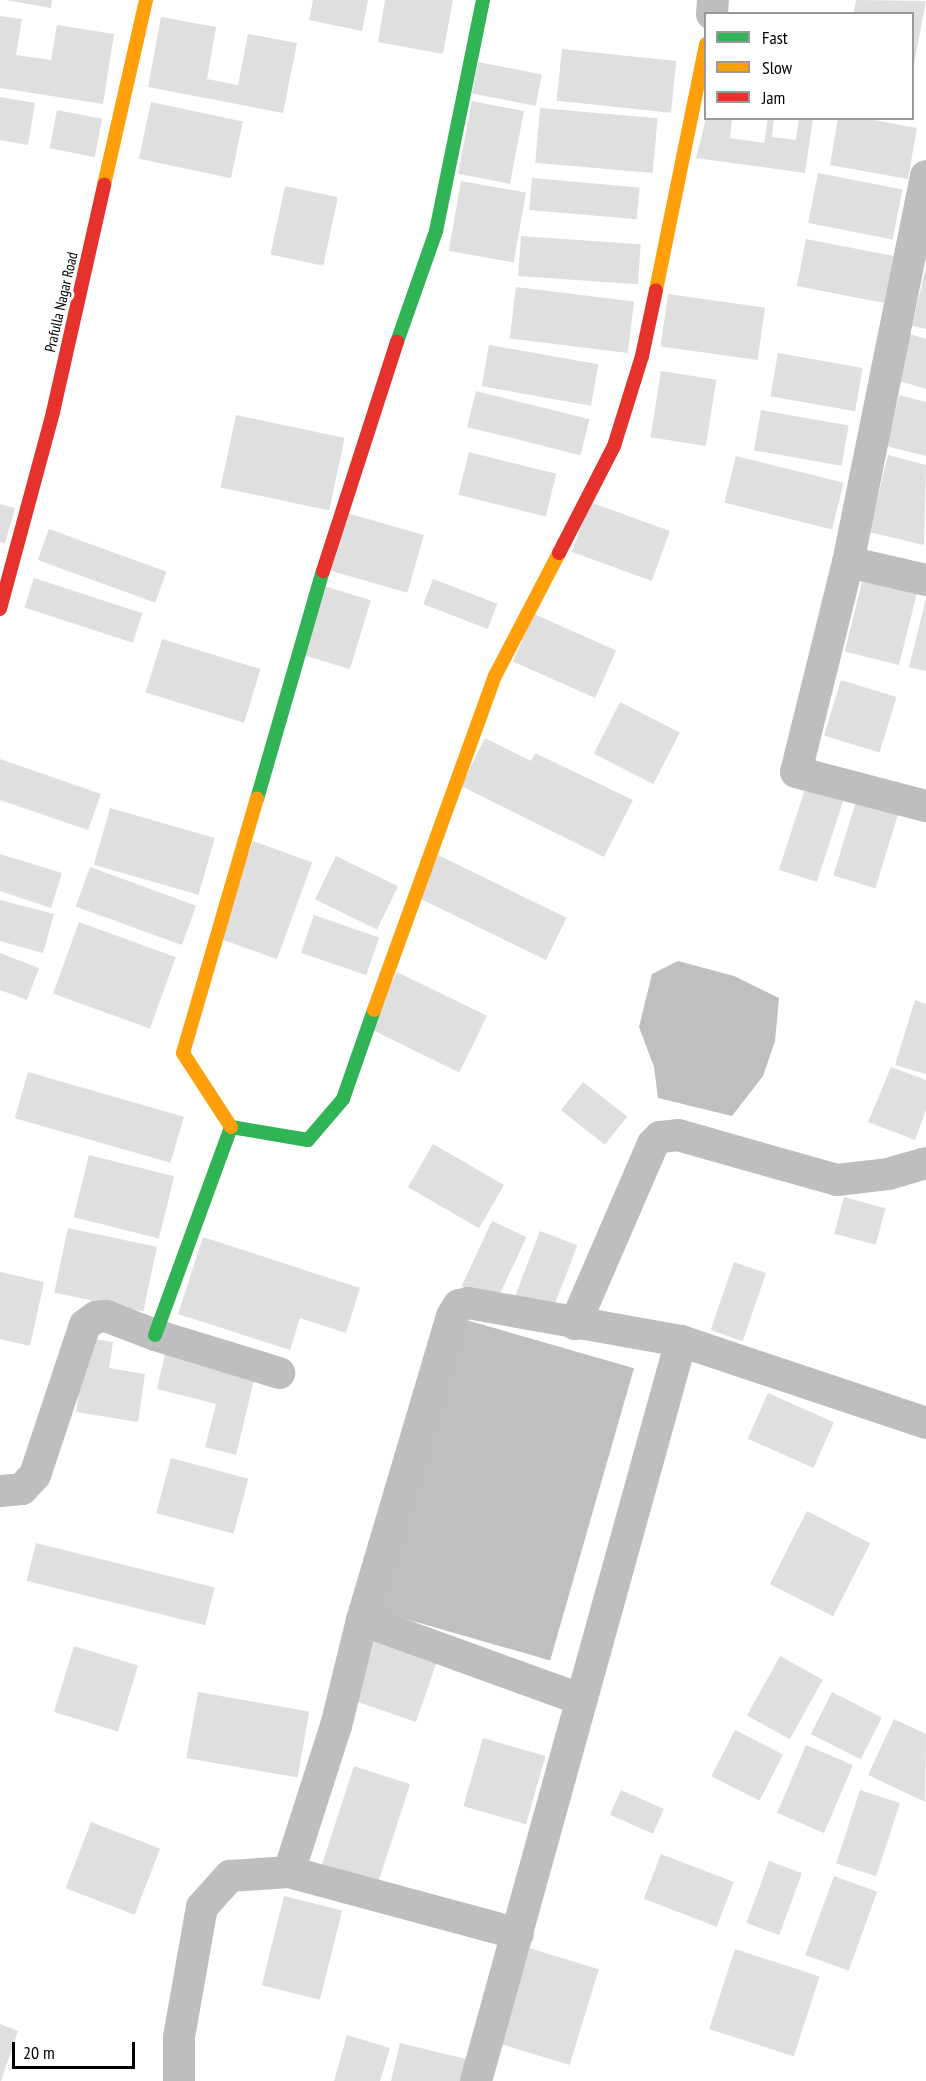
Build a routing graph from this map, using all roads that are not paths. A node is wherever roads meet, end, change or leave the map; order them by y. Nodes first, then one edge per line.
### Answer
1 (146, 0) edge
2 (483, 0) edge
3 (704, 49) edge
4 (926, 176) edge
5 (848, 562) junction
6 (926, 580) edge
7 (0, 609) edge
8 (926, 806) edge
9 (231, 1127) junction
10 (926, 1163) edge
11 (574, 1324) junction
12 (155, 1335) junction
13 (681, 1341) junction
14 (279, 1373) dead end
15 (926, 1423) edge
16 (0, 1491) edge
17 (362, 1620) junction
18 (580, 1699) junction
19 (289, 1872) junction
20 (518, 1934) junction
21 (179, 2081) edge
22 (476, 2081) edge

1 - 7 street, Prafulla Nagar Road
2 - 9 street
3 - 9 street
4 - 5 street
5 - 6 street
5 - 8 street
9 - 12 street
10 - 11 street
11 - 13 street
11 - 17 street
12 - 14 street
12 - 16 street
13 - 15 street
13 - 18 street
17 - 18 street
17 - 19 street
18 - 20 street
19 - 20 street
19 - 21 street
20 - 22 street

